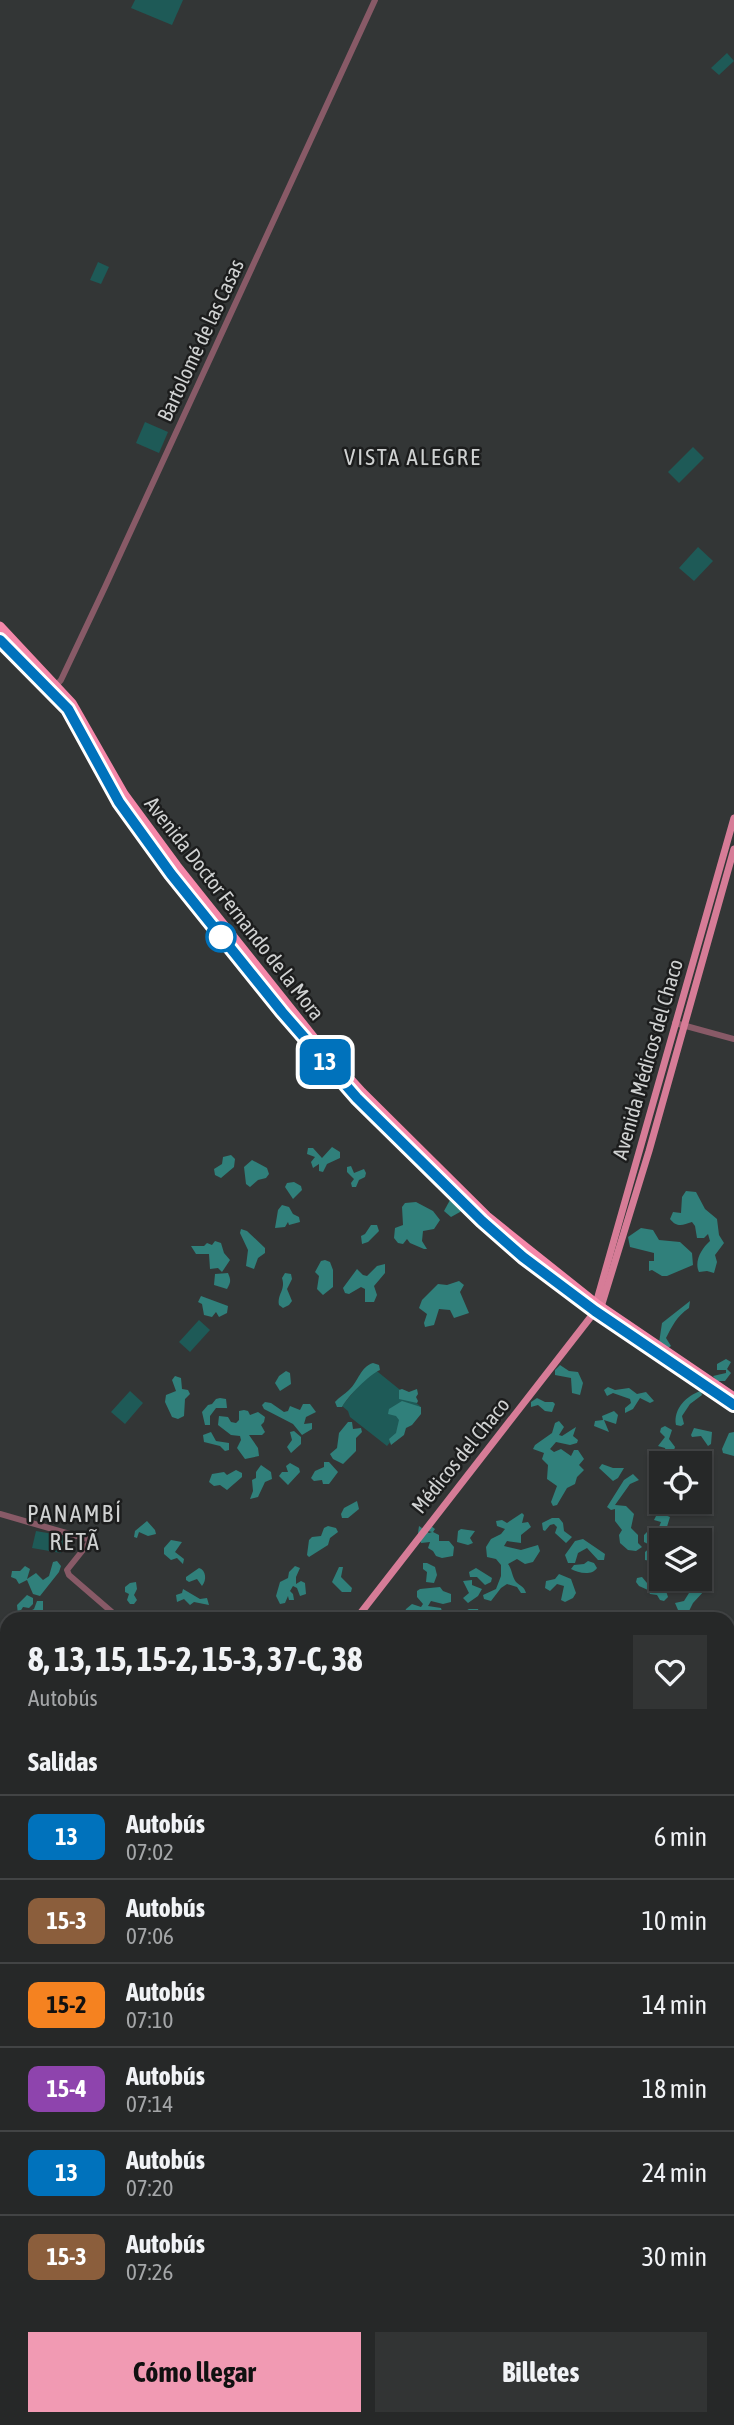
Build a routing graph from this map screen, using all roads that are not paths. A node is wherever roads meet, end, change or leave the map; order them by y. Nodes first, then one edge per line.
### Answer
1 (375, 0) edge
2 (0, 626) edge
3 (0, 640) edge
4 (53, 689) junction
5 (734, 818) edge
6 (734, 849) edge
7 (729, 862) edge
8 (679, 1024) junction
9 (734, 1039) edge
10 (596, 1309) junction
11 (734, 1397) edge
12 (734, 1405) edge
13 (0, 1514) edge
14 (112, 1612) edge
15 (361, 1612) edge

1 - 4 street, Bartolomé de las Casas
2 - 4 highway, Avenida Doctor Fernando de la Mora
3 - 4 highway, Avenida Doctor Fernando de la Mora
4 - 10 highway, Avenida Doctor Fernando de la Mora
5 - 7 main road, Avenida Médicos del Chaco
6 - 7 main road, Avenida Médicos del Chaco
7 - 8 main road, Avenida Médicos del Chaco
8 - 9 street
8 - 10 main road, Avenida Médicos del Chaco
10 - 11 highway, Avenida Doctor Fernando de la Mora
10 - 12 highway, Avenida Doctor Fernando de la Mora
10 - 15 main road, Médicos del Chaco
13 - 14 street

